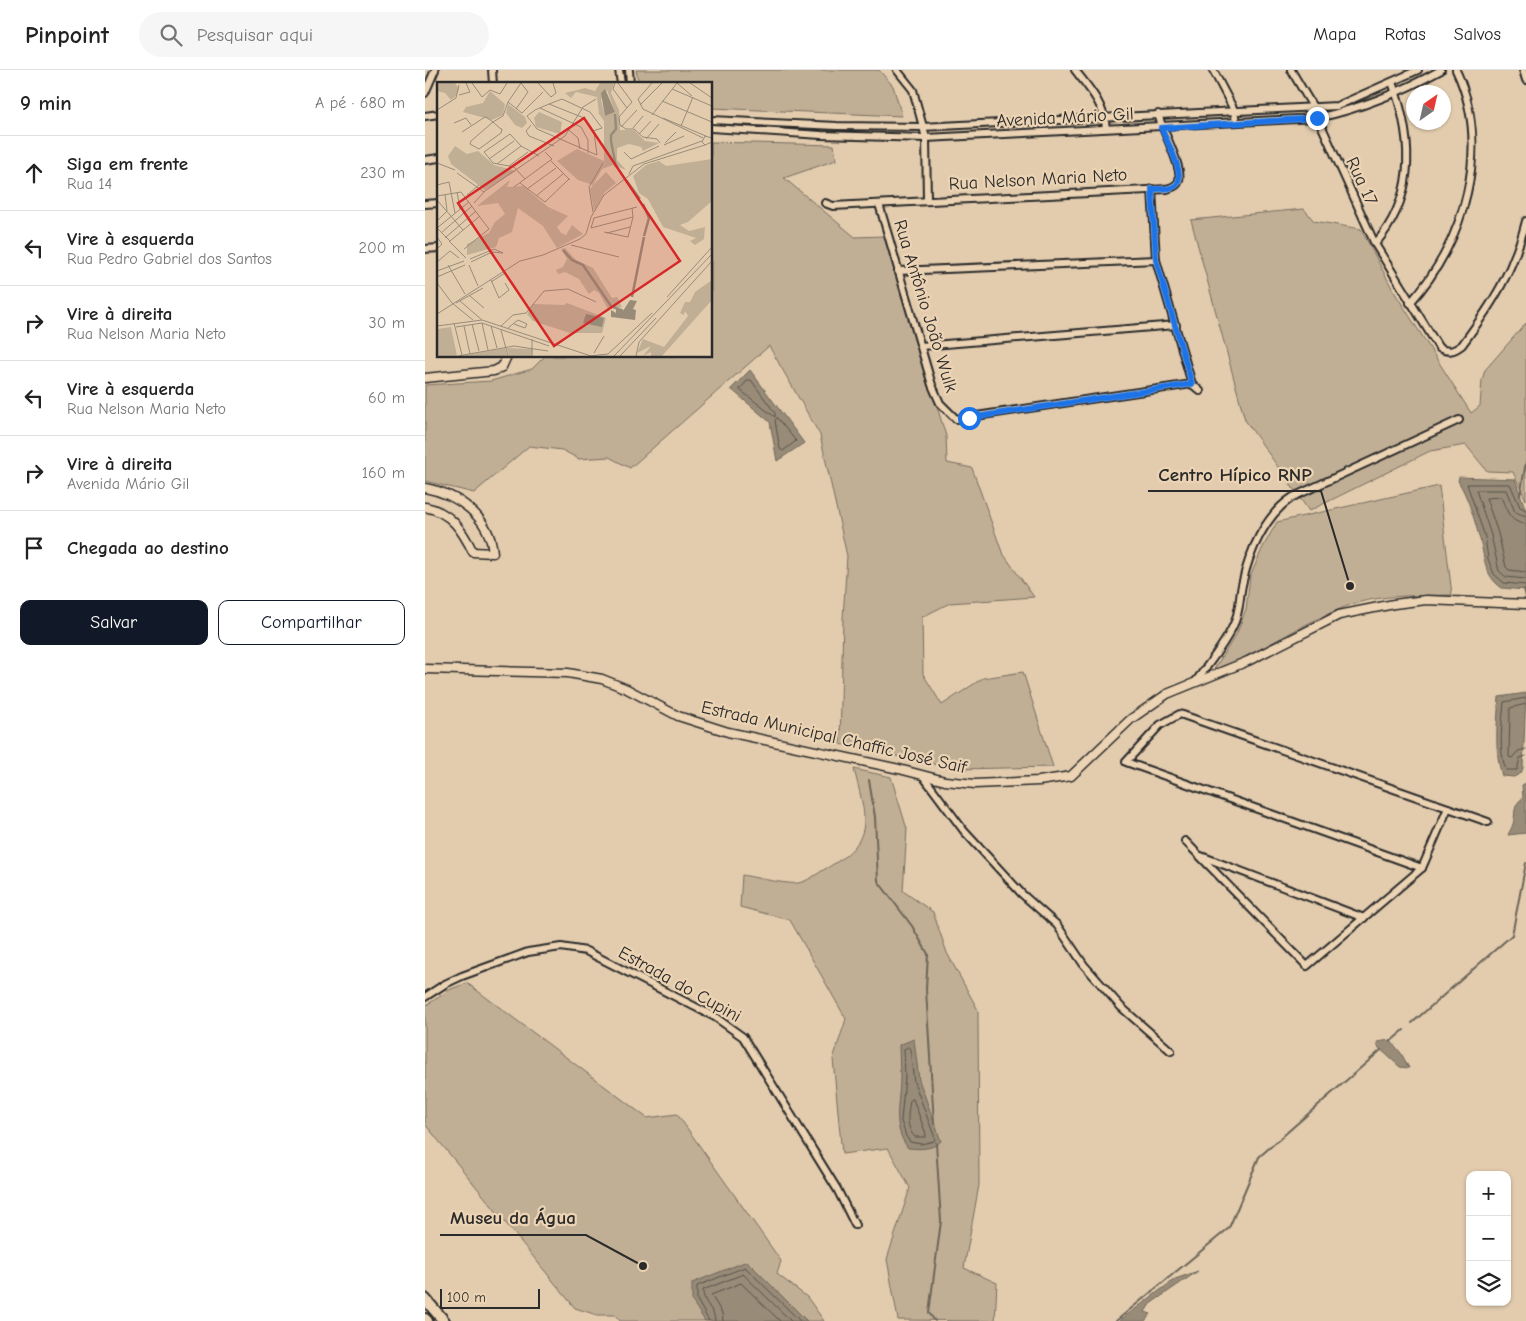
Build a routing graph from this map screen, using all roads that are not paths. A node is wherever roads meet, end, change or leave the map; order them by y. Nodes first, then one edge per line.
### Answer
1 (435, 70) edge
2 (897, 70) edge
3 (1075, 70) edge
4 (1213, 70) edge
5 (1291, 70) edge
6 (1418, 70) edge
7 (1441, 70) edge
8 (1456, 70) edge
9 (1523, 70) edge
10 (902, 73) edge
11 (1526, 80) edge
12 (1391, 82) junction
13 (1395, 92) junction
14 (425, 93) edge
15 (1368, 93) junction
16 (1371, 101) junction
17 (1313, 107) junction
18 (1234, 110) junction
19 (1158, 114) junction
20 (1105, 116) junction
21 (1317, 118) junction
22 (713, 120) edge
23 (750, 122) junction
24 (1011, 122) junction
25 (1236, 122) junction
26 (837, 126) junction
27 (922, 127) junction
28 (713, 128) edge
29 (1106, 128) junction
30 (1161, 128) junction
31 (749, 130) junction
32 (1012, 135) junction
33 (836, 136) junction
34 (926, 138) junction
35 (1152, 189) junction
36 (927, 200) junction
37 (825, 203) dead end
38 (879, 204) junction
39 (1526, 221) edge
40 (1375, 244) junction
41 (1156, 260) junction
42 (898, 271) junction
43 (1410, 303) junction
44 (1175, 325) junction
45 (921, 346) junction
46 (506, 358) edge
47 (425, 378) edge
48 (1192, 384) junction
49 (1200, 391) dead end
50 (1459, 420) dead end
51 (425, 488) edge
52 (425, 508) edge
53 (1526, 604) edge
54 (425, 669) edge
55 (1197, 681) junction
56 (923, 776) junction
57 (1448, 808) junction
58 (1488, 822) dead end
59 (1185, 841) dead end
60 (1199, 855) junction
61 (1422, 868) junction
62 (1364, 918) junction
63 (425, 997) edge
64 (1171, 1051) dead end
65 (855, 1225) dead end
66 (425, 1298) edge
67 (444, 1321) edge

1 - 14 street
2 - 10 street
3 - 20 street
4 - 18 street
5 - 17 street, Rua 17
6 - 12 street, Avenida Mário Gil
7 - 13 street, Avenida Mário Gil
8 - 43 street
9 - 11 street
10 - 27 street
12 - 13 street
12 - 15 street, Avenida Mário Gil
13 - 16 street, Avenida Mário Gil
13 - 40 street
15 - 16 street
15 - 17 street, Avenida Mário Gil
16 - 21 street, Avenida Mário Gil
17 - 18 street, Avenida Mário Gil
17 - 21 street, Rua 17
18 - 19 street, Avenida Mário Gil
18 - 25 street
19 - 20 street, Avenida Mário Gil
19 - 30 street, Rua Nelson Maria Neto
20 - 24 street, Avenida Mário Gil
20 - 29 street
21 - 25 street, Avenida Mário Gil
21 - 40 street, Rua 17
22 - 23 street, Avenida Mário Gil
23 - 26 street, Avenida Mário Gil
23 - 31 street
24 - 27 street, Avenida Mário Gil
24 - 32 street
25 - 30 street, Avenida Mário Gil
26 - 27 street, Avenida Mário Gil
26 - 33 street
27 - 34 street
28 - 31 street, Avenida Mário Gil
29 - 30 street, Avenida Mário Gil
29 - 32 street, Avenida Mário Gil
30 - 35 street, Rua Nelson Maria Neto
31 - 33 street, Avenida Mário Gil
32 - 34 street, Avenida Mário Gil
33 - 34 street, Avenida Mário Gil
34 - 36 street
35 - 36 street, Rua Nelson Maria Neto
35 - 41 street
36 - 38 street, Rua Nelson Maria Neto
37 - 38 street, Rua Nelson Maria Neto
38 - 42 street, Rua Antônio João Wulk
39 - 43 street, Rua 17
40 - 43 street, Rua 17
41 - 42 street
41 - 44 street
42 - 45 street, Rua Antônio João Wulk
44 - 45 street
44 - 48 street
45 - 48 street, Rua Antônio João Wulk
46 - 47 street
48 - 49 street
50 - 55 street
51 - 52 street
53 - 55 street, Estrada Municipal Chaffic José Saif
54 - 56 street, Estrada Municipal Chaffic José Saif
55 - 56 street, Estrada Municipal Chaffic José Saif
56 - 64 street
57 - 58 street
57 - 61 street
57 - 61 street
59 - 60 street
60 - 62 street
60 - 62 street
61 - 62 street
63 - 65 street, Estrada do Cupini
66 - 67 main road

